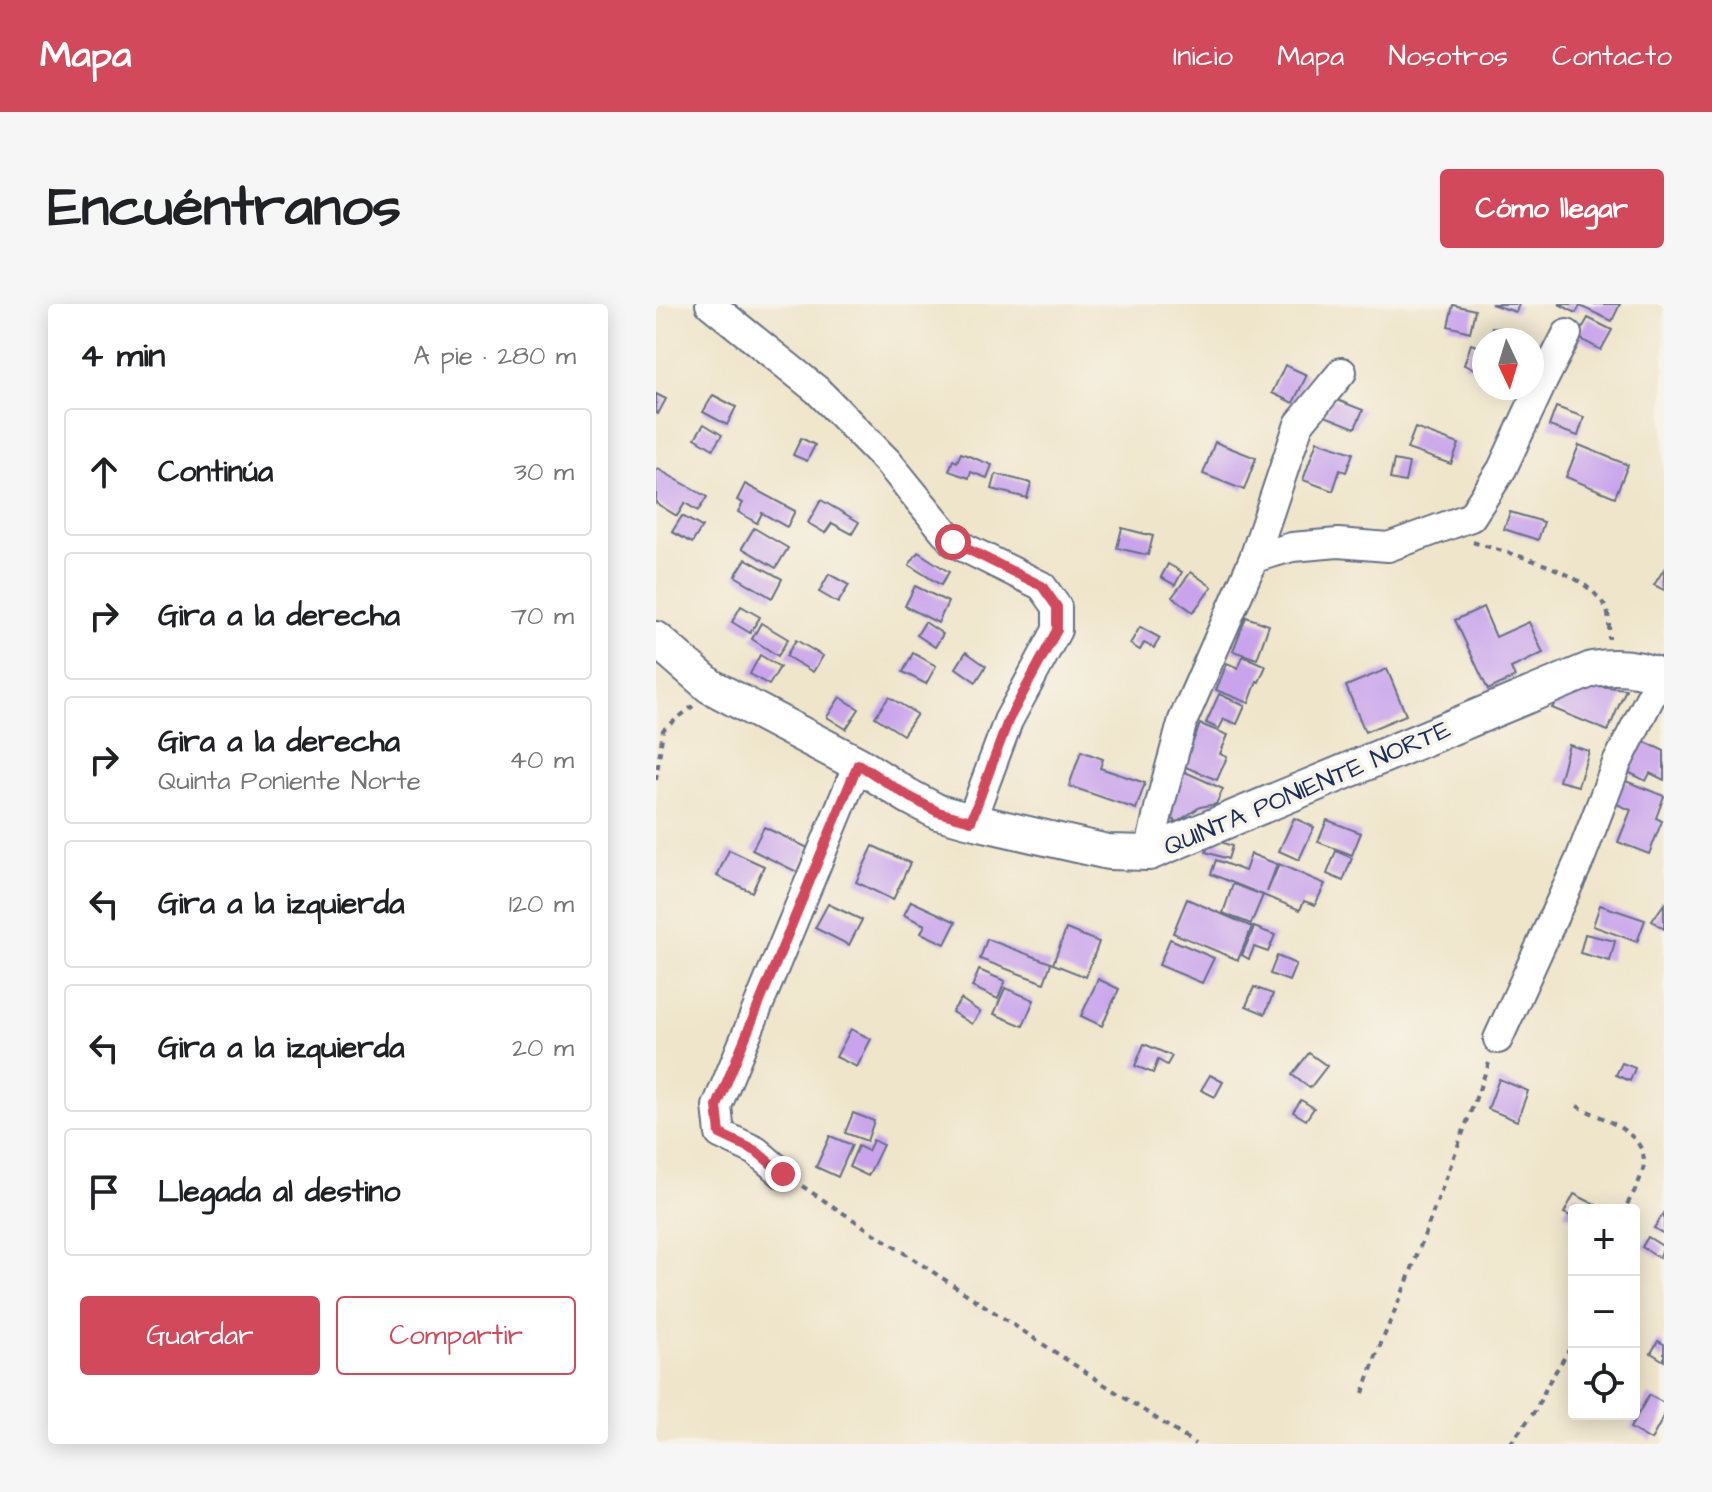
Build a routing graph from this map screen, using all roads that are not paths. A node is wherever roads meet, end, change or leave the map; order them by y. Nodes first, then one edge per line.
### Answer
1 (710, 304) edge
2 (1567, 334) dead end
3 (1342, 372) dead end
4 (1254, 558) junction
5 (656, 639) edge
6 (1662, 677) edge
7 (858, 764) junction
8 (971, 821) junction
9 (1149, 853) junction
10 (1498, 1039) road end
11 (783, 1174) road end

1 - 8 street
2 - 4 street
3 - 4 street
4 - 9 street
5 - 7 street, QUINTA PONIENTE NORTE
6 - 9 street, QUINTA PONIENTE NORTE
6 - 10 street
7 - 8 street, QUINTA PONIENTE NORTE
7 - 11 street
8 - 9 street, QUINTA PONIENTE NORTE

